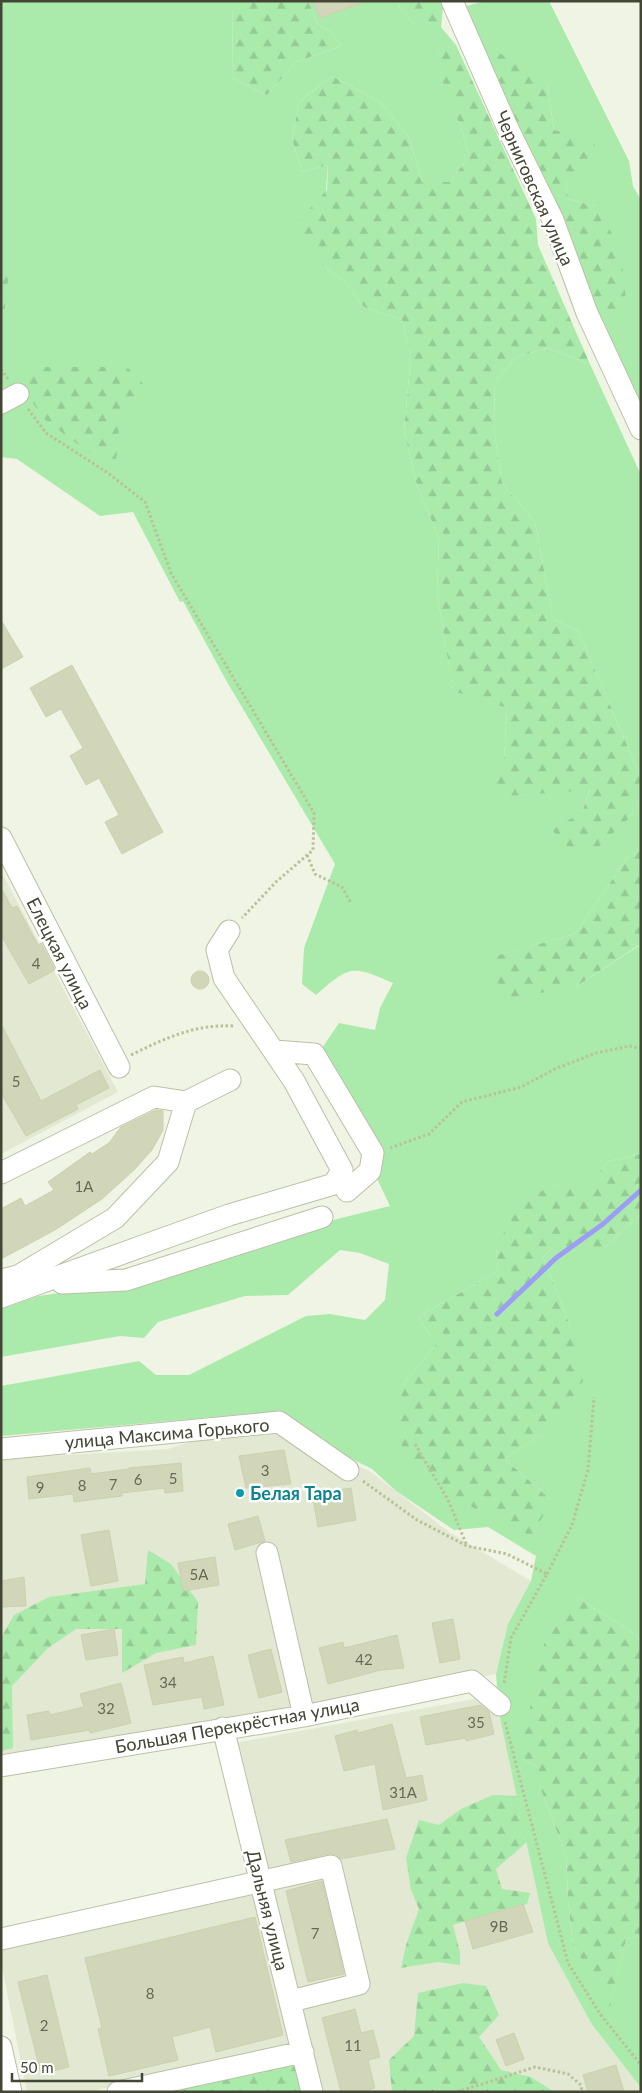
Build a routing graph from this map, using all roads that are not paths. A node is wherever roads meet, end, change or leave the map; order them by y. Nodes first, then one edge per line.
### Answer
1 (452, 1) edge
2 (641, 429) edge
3 (1, 838) edge
4 (229, 930) road end
5 (274, 1051) junction
6 (118, 1064) road end
7 (230, 1080) dead end
8 (186, 1102) junction
9 (1, 1173) edge
10 (347, 1191) dead end
11 (322, 1217) dead end
12 (1, 1280) edge
13 (41, 1284) junction
14 (1, 1297) edge
15 (1, 1449) edge
16 (348, 1470) road end
17 (267, 1553) dead end
18 (500, 1705) road end
19 (304, 1716) junction
20 (223, 1728) junction
21 (1, 1766) edge
22 (260, 1881) junction
23 (1, 1939) edge
24 (291, 2001) junction
25 (1, 2047) edge
26 (303, 2052) junction
27 (10, 2092) edge
28 (118, 2092) edge
29 (312, 2092) edge

1 - 2 street, Черниговская улица
3 - 6 street, Елецкая улица
4 - 5 street
5 - 10 street
5 - 13 street
7 - 8 street
8 - 9 street
8 - 12 street
11 - 13 street
13 - 14 street
15 - 16 street, улица Максима Горького
17 - 19 street
18 - 19 street, Большая Перекрёстная улица
19 - 20 street, Большая Перекрёстная улица
20 - 21 street, Большая Перекрёстная улица
20 - 22 street, Дальняя улица
22 - 23 street
22 - 24 street, Дальняя улица
22 - 24 street
24 - 26 street, Дальняя улица
25 - 27 street
26 - 28 street
26 - 29 street, Дальняя улица

